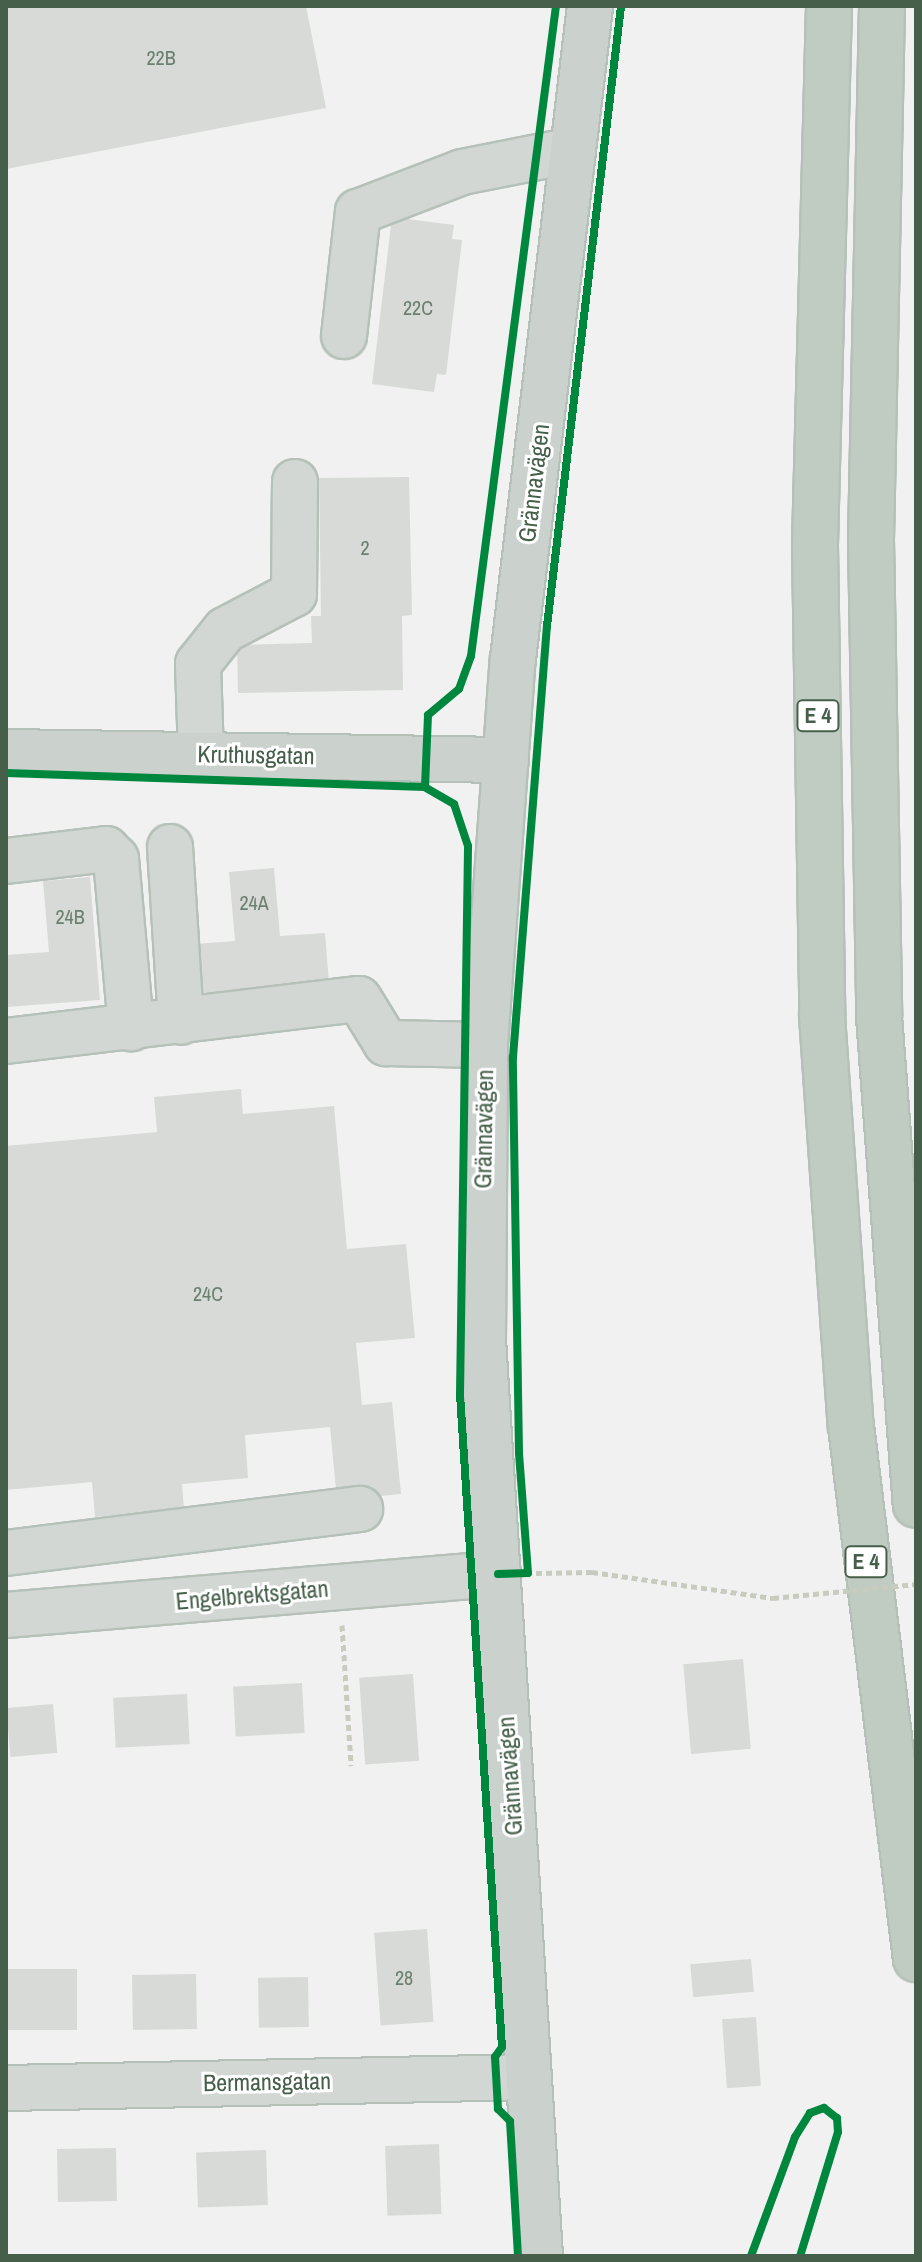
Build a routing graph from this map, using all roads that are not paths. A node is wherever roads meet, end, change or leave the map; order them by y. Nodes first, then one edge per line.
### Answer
1 (590, 6) edge
2 (829, 6) edge
3 (882, 6) edge
4 (573, 150) junction
5 (344, 336) dead end
6 (295, 482) dead end
7 (6, 752) edge
8 (201, 755) junction
9 (506, 760) junction
10 (170, 847) dead end
11 (6, 861) edge
12 (181, 1022) junction
13 (131, 1028) junction
14 (6, 1041) edge
15 (485, 1045) junction
16 (916, 1505) edge
17 (360, 1509) dead end
18 (6, 1553) edge
19 (513, 1573) junction
20 (6, 1615) edge
21 (916, 1959) edge
22 (529, 2077) junction
23 (6, 2088) edge
24 (540, 2256) edge

1 - 4 main road, Grännavägen
2 - 21 highway, E 4
3 - 16 highway, E 4
4 - 5 street
4 - 9 main road, Grännavägen
6 - 8 street
7 - 8 main road, Kruthusgatan
8 - 9 main road, Kruthusgatan
9 - 15 main road, Grännavägen
10 - 12 street
11 - 13 street
12 - 13 street
12 - 15 street
13 - 14 street
15 - 19 main road, Grännavägen
17 - 18 street
19 - 20 street, Engelbrektsgatan
19 - 22 main road, Grännavägen
22 - 23 street, Bermansgatan
22 - 24 main road, Grännavägen

